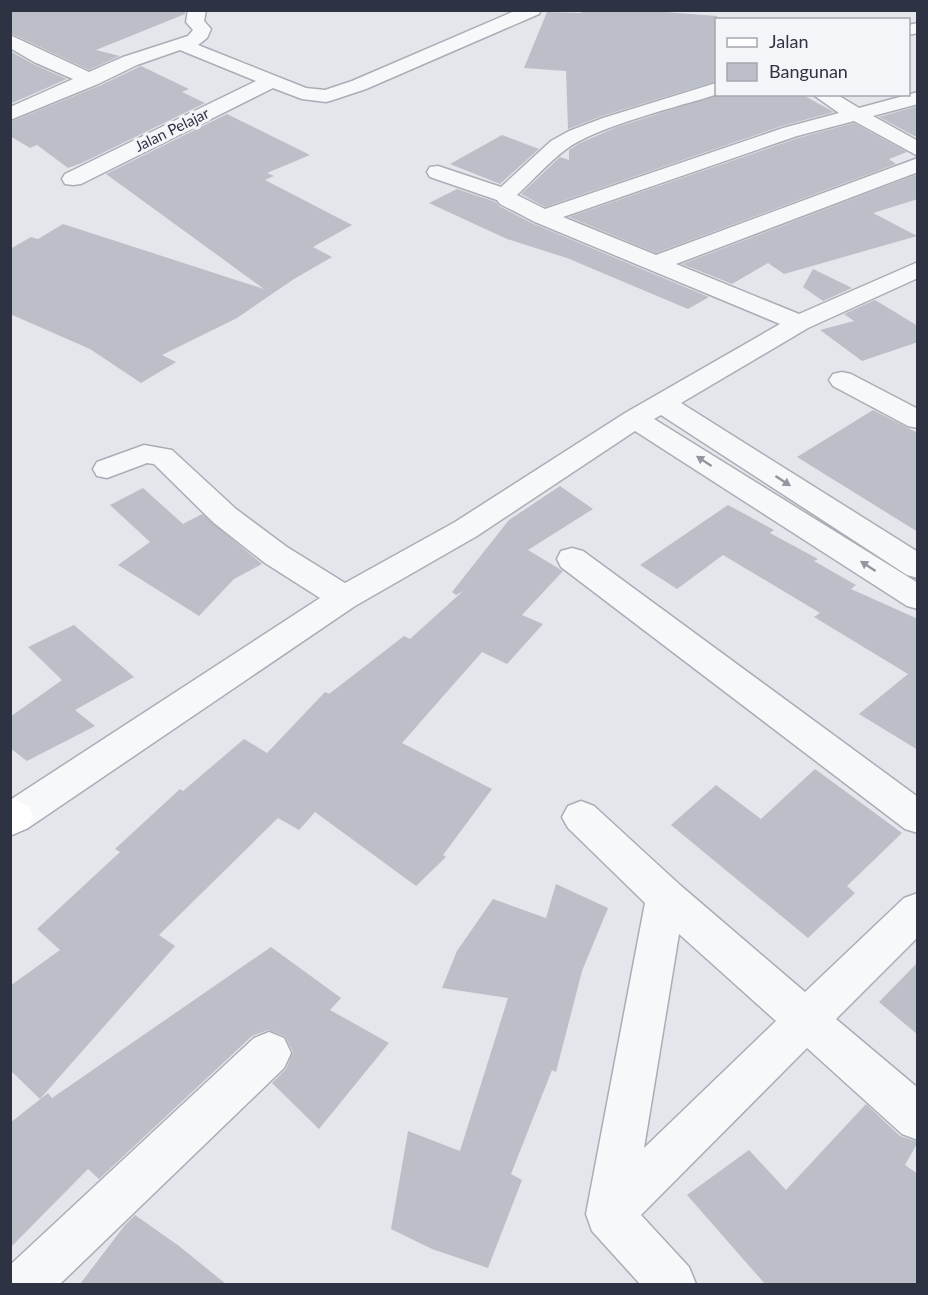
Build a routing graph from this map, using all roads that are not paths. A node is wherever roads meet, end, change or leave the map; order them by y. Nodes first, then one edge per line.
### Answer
1 (197, 10) edge
2 (533, 10) edge
3 (10, 40) edge
4 (183, 45) junction
5 (91, 80) junction
6 (270, 82) junction
7 (715, 91) edge
8 (824, 96) edge
9 (918, 98) edge
10 (10, 114) edge
11 (855, 115) junction
12 (918, 150) edge
13 (918, 164) edge
14 (438, 172) dead end
15 (73, 179) dead end
16 (505, 195) junction
17 (543, 217) junction
18 (657, 263) junction
19 (918, 269) edge
20 (799, 323) junction
21 (842, 380) dead end
22 (663, 404) junction
23 (635, 420) junction
24 (918, 420) edge
25 (107, 469) dead end
26 (572, 559) dead end
27 (918, 567) edge
28 (344, 598) junction
29 (918, 598) edge
30 (12, 817) edge
31 (581, 817) dead end
32 (918, 818) edge
33 (666, 897) junction
34 (918, 910) edge
35 (804, 1020) junction
36 (269, 1053) dead end
37 (918, 1118) edge
38 (609, 1214) junction
39 (26, 1284) edge
40 (672, 1284) edge

1 - 4 street
2 - 6 street
3 - 5 street
4 - 5 street
4 - 6 street
5 - 10 street
6 - 15 street, Jalan Pelajar
7 - 16 street
8 - 11 street
9 - 11 street
11 - 12 street
11 - 17 street
13 - 18 street
14 - 16 street
16 - 17 street
17 - 18 street
18 - 20 street
19 - 20 street
20 - 22 street
21 - 24 street
22 - 23 street
22 -> 27 street
23 - 28 street
29 -> 23 street
25 - 28 street
26 - 32 street
28 - 30 street
31 - 33 street
33 - 35 street
33 - 38 street
34 - 35 street
35 - 37 street
35 - 38 street
36 - 39 street
38 - 40 street

